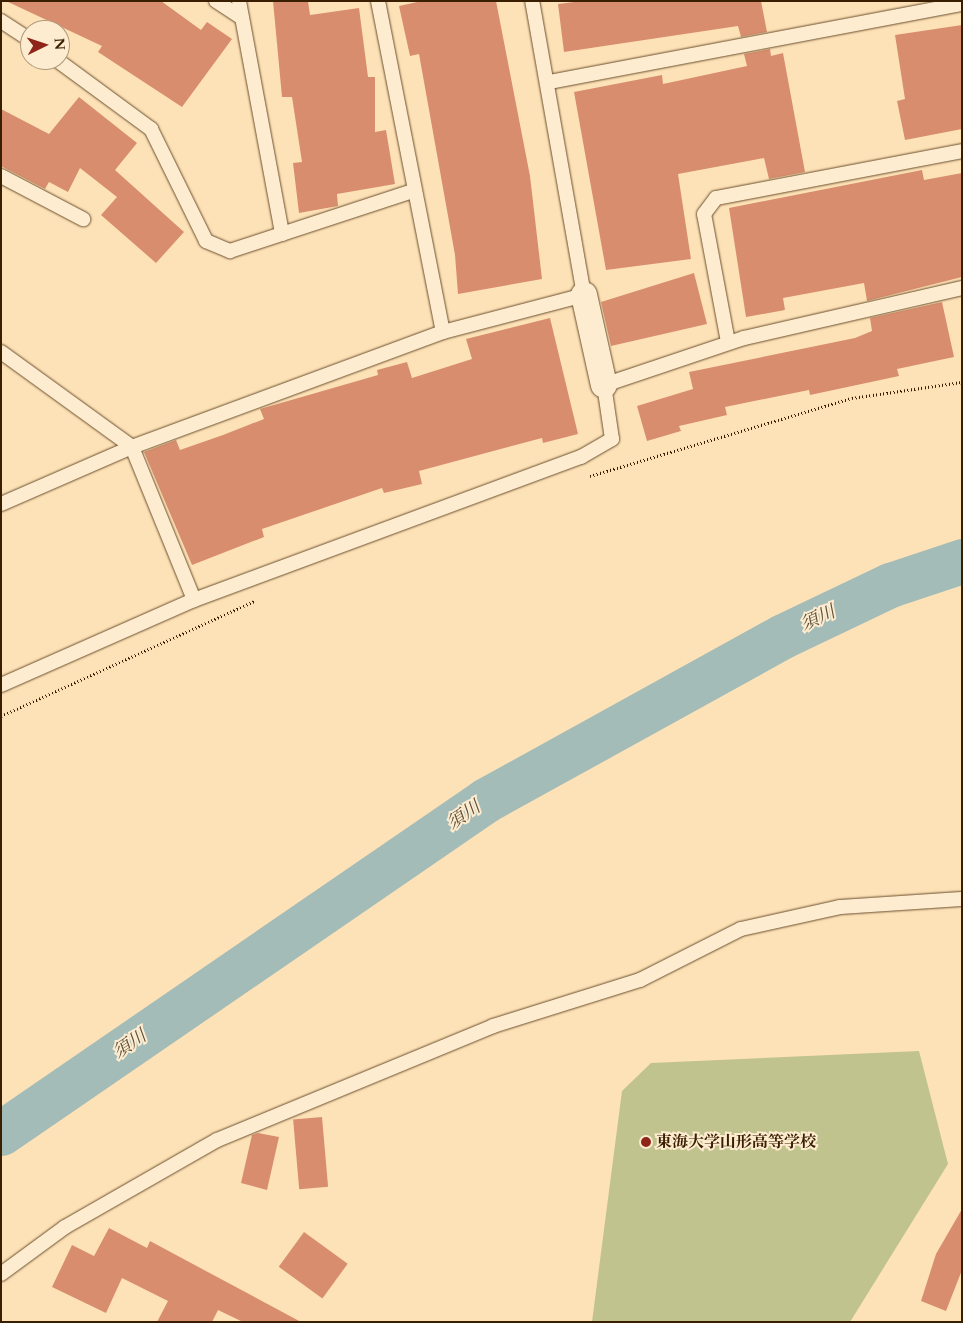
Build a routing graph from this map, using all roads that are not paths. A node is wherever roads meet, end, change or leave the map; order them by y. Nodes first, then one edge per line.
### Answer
1 (216, 1) edge
2 (239, 1) edge
3 (378, 1) edge
4 (532, 1) edge
5 (962, 4) edge
6 (242, 18) junction
7 (1, 21) edge
8 (20, 33) edge
9 (70, 70) edge
10 (549, 82) junction
11 (962, 151) edge
12 (1, 176) edge
13 (413, 191) junction
14 (83, 219) dead end
15 (282, 234) junction
16 (962, 288) edge
17 (584, 295) junction
18 (443, 332) junction
19 (728, 342) junction
20 (1, 352) edge
21 (604, 385) junction
22 (132, 447) junction
23 (1, 504) edge
24 (194, 600) junction
25 (1, 685) edge
26 (962, 899) edge
27 (1, 1274) edge

1 - 6 lane
2 - 6 lane
3 - 13 lane
4 - 10 lane
5 - 10 lane
6 - 15 lane
7 - 8 lane
9 - 15 lane
10 - 17 lane
11 - 19 lane
12 - 14 lane
13 - 15 lane
13 - 18 lane
16 - 19 lane
17 - 18 lane
17 - 21 street
18 - 22 lane
19 - 21 lane
20 - 22 lane
21 - 24 lane
22 - 23 lane
22 - 24 lane
24 - 25 lane
26 - 27 lane

